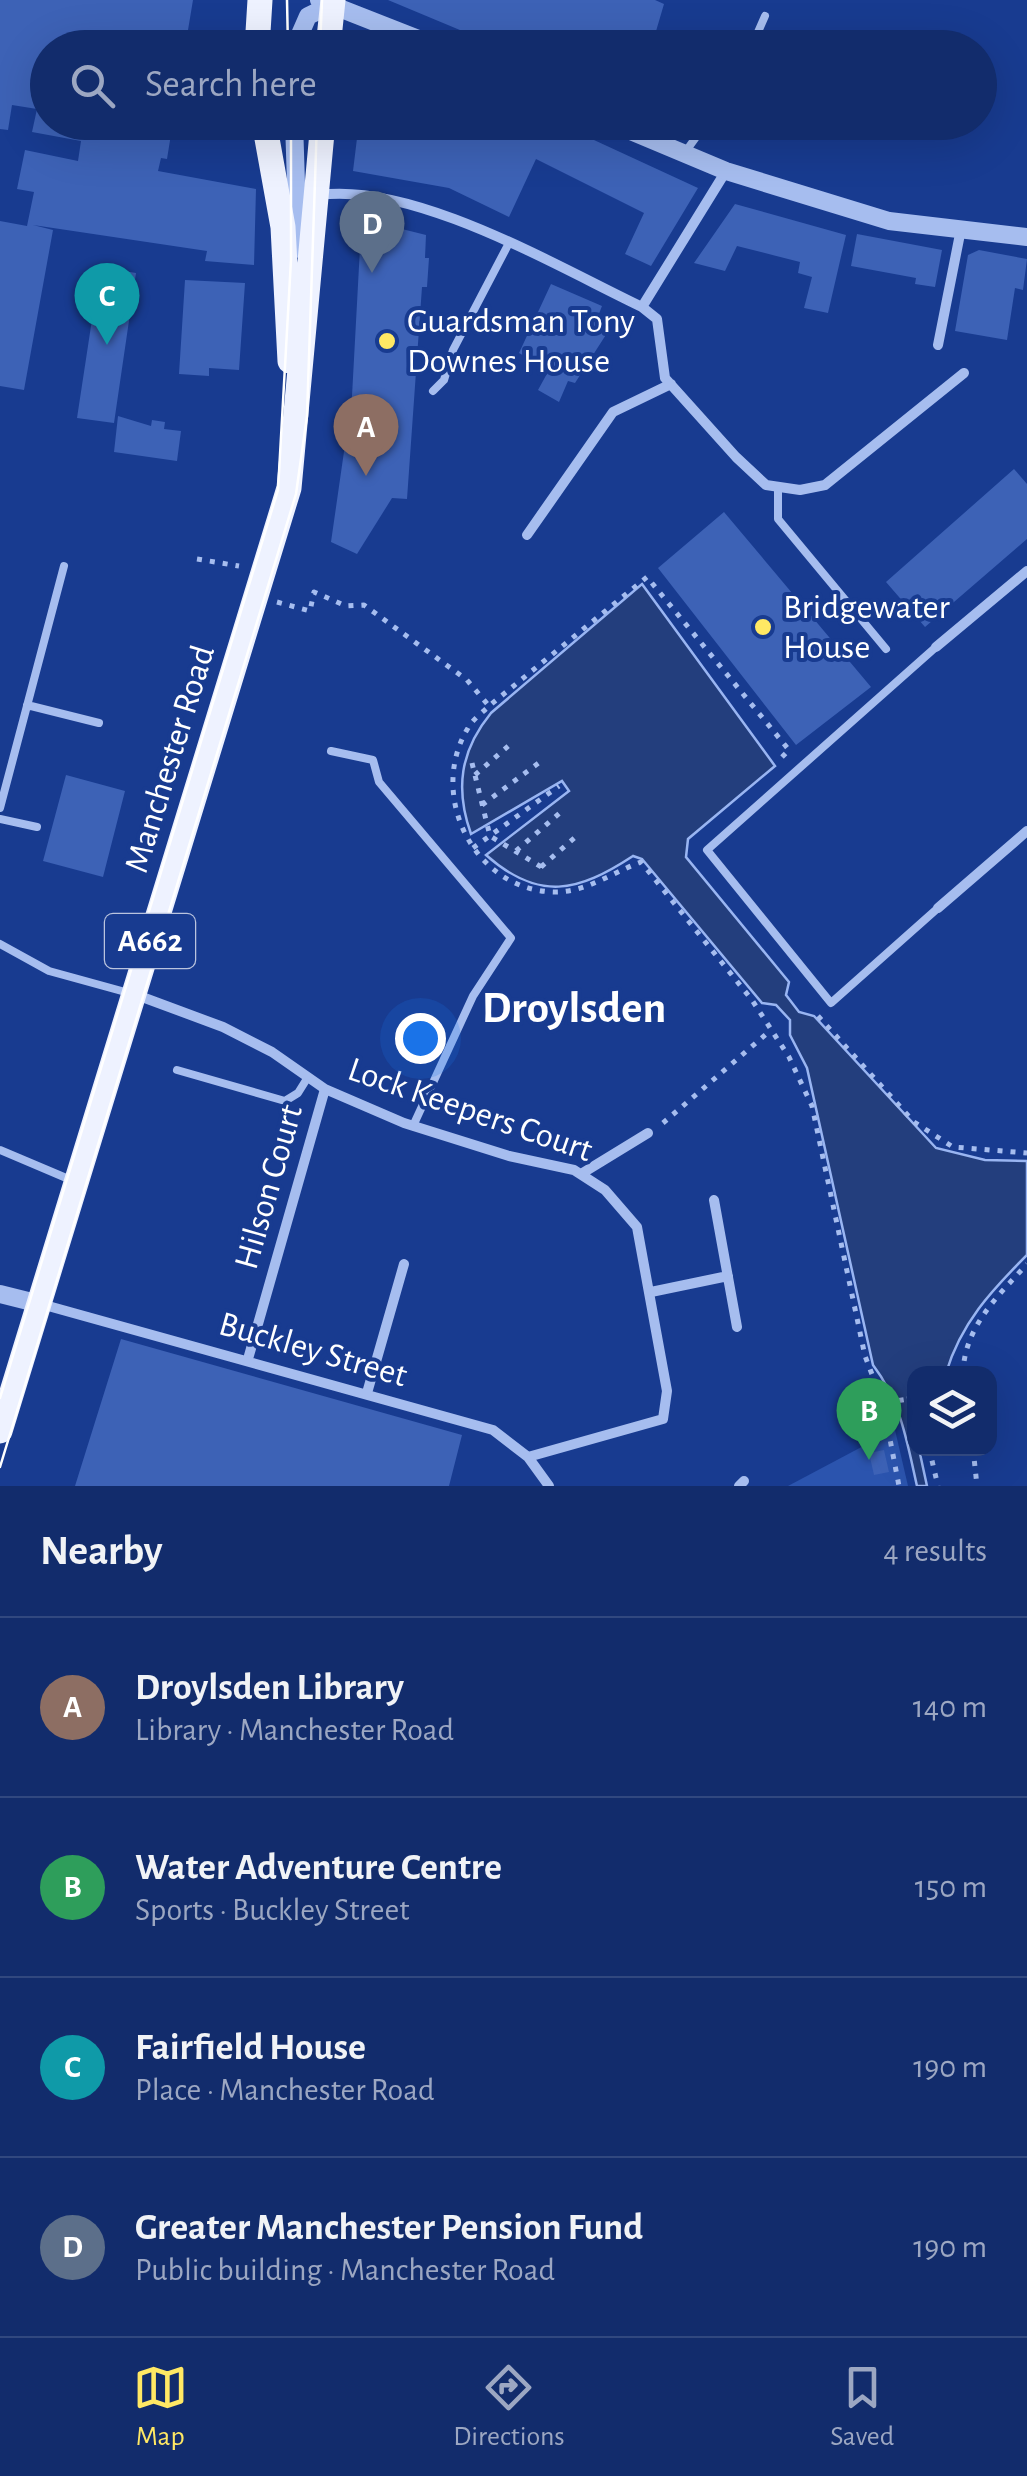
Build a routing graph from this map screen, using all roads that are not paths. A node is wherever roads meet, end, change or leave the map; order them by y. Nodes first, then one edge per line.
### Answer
1 (260, 0) edge
2 (328, 2) edge
3 (766, 16) dead end
4 (258, 30) edge
5 (302, 30) edge
6 (328, 30) edge
7 (397, 30) edge
8 (759, 30) edge
9 (267, 140) edge
10 (295, 140) edge
11 (322, 140) edge
12 (651, 140) edge
13 (694, 140) edge
14 (683, 154) junction
15 (726, 171) junction
16 (318, 195) junction
17 (960, 229) junction
18 (1027, 237) edge
19 (509, 243) junction
20 (287, 300) junction
21 (642, 307) junction
22 (938, 345) dead end
23 (964, 373) dead end
24 (671, 384) junction
25 (433, 391) dead end
26 (295, 450) junction
27 (778, 487) junction
28 (527, 535) dead end
29 (64, 566) dead end
30 (1027, 571) edge
31 (936, 647) joint
32 (886, 650) dead end
33 (27, 704) junction
34 (99, 723) dead end
35 (332, 750) dead end
36 (0, 808) edge
37 (0, 818) edge
38 (37, 827) dead end
39 (1027, 831) edge
40 (938, 908) joint
41 (0, 944) edge
42 (134, 994) junction
43 (177, 1070) dead end
44 (308, 1077) junction
45 (326, 1089) junction
46 (413, 1126) junction
47 (648, 1133) road end
48 (0, 1150) edge
49 (581, 1174) junction
50 (75, 1181) junction
51 (714, 1200) dead end
52 (404, 1264) dead end
53 (728, 1276) junction
54 (651, 1292) junction
55 (0, 1294) edge
56 (40, 1304) junction
57 (737, 1327) dead end
58 (248, 1359) junction
59 (367, 1393) junction
60 (0, 1431) edge
61 (528, 1457) junction
62 (549, 1486) edge

1 - 4 main road
2 - 5 street
2 - 6 main road
2 - 7 street
3 - 8 lane
9 - 20 main road, Manchester Road / A662
10 - 20 street
11 - 16 main road, Manchester Road / A662
12 - 14 street
13 - 14 lane
14 - 15 street
15 - 17 street
15 - 21 street
16 - 19 street
16 - 26 main road, Manchester Road / A662
17 - 18 street
17 - 22 street
19 - 21 street
19 - 25 lane
20 - 26 main road, Manchester Road / A662
21 - 24 street
23 - 27 street
24 - 27 street
24 - 28 street
26 - 42 main road, Manchester Road / A662
27 - 32 lane
29 - 33 lane
30 - 31 street
31 - 40 lane
33 - 34 lane
33 - 36 lane
35 - 46 lane
37 - 38 lane
39 - 40 street
41 - 42 lane
42 - 44 street, Lock Keepers Court
42 - 50 main road, Manchester Road / A662
43 - 44 lane
44 - 45 street, Lock Keepers Court
45 - 46 street, Lock Keepers Court
45 - 58 street, Hilson Court
46 - 49 street, Lock Keepers Court
47 - 49 street
48 - 50 lane
49 - 54 street, Lock Keepers Court
50 - 56 main road, Manchester Road / A662
51 - 53 street
52 - 59 street
53 - 54 street
53 - 57 street
54 - 61 street, Lock Keepers Court
55 - 56 street
56 - 58 street, Buckley Street
56 - 60 main road, Manchester Road / A662
58 - 59 street, Buckley Street
59 - 61 street, Buckley Street
61 - 62 street, Buckley Street

